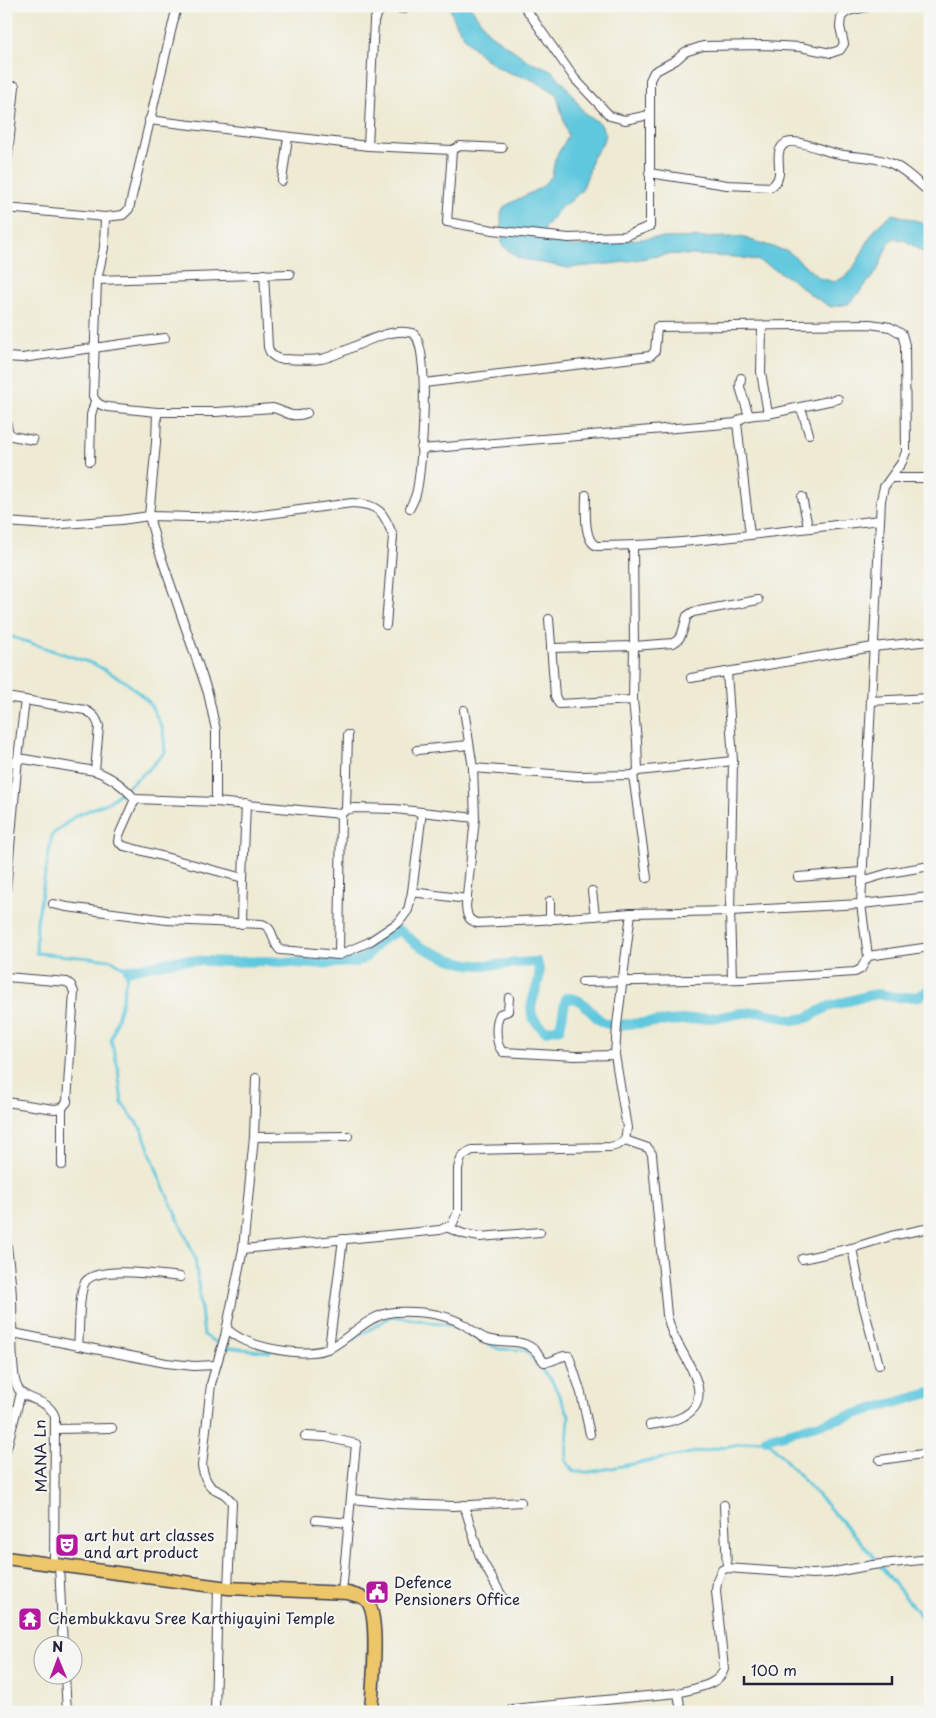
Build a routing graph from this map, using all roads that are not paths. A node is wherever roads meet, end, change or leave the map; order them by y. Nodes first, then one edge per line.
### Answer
1 (177, 6) edge
2 (524, 6) edge
3 (870, 6) edge
4 (405, 9) dead end
5 (15, 86) dead end
6 (649, 115) junction
7 (149, 120) junction
8 (288, 137) junction
9 (368, 146) junction
10 (502, 148) dead end
11 (452, 150) junction
12 (649, 173) junction
13 (6, 175) edge
14 (282, 181) dead end
15 (930, 193) edge
16 (6, 208) edge
17 (105, 217) junction
18 (264, 274) junction
19 (290, 274) dead end
20 (97, 280) junction
21 (762, 326) junction
22 (165, 338) dead end
23 (94, 347) junction
24 (6, 357) edge
25 (741, 378) dead end
26 (424, 383) junction
27 (838, 399) dead end
28 (95, 401) junction
29 (799, 408) junction
30 (157, 412) junction
31 (307, 413) dead end
32 (768, 414) junction
33 (749, 416) junction
34 (6, 420) edge
35 (737, 423) junction
36 (809, 434) dead end
37 (33, 440) dead end
38 (421, 449) junction
39 (90, 460) dead end
40 (891, 478) junction
41 (930, 478) edge
42 (586, 496) dead end
43 (802, 497) dead end
44 (410, 508) dead end
45 (149, 516) junction
46 (880, 520) junction
47 (6, 522) edge
48 (808, 527) junction
49 (750, 535) junction
50 (633, 546) junction
51 (758, 600) dead end
52 (549, 619) dead end
53 (386, 625) dead end
54 (930, 641) edge
55 (634, 646) junction
56 (873, 647) junction
57 (551, 648) junction
58 (727, 672) junction
59 (691, 678) dead end
60 (6, 696) edge
61 (930, 698) edge
62 (25, 700) junction
63 (633, 700) junction
64 (870, 701) junction
65 (464, 710) dead end
66 (348, 735) dead end
67 (469, 744) junction
68 (416, 750) dead end
69 (6, 761) edge
70 (17, 761) junction
71 (733, 761) junction
72 (473, 768) junction
73 (95, 771) junction
74 (635, 773) junction
75 (134, 797) junction
76 (216, 802) junction
77 (246, 804) junction
78 (343, 812) junction
79 (422, 812) junction
80 (475, 818) junction
81 (930, 866) edge
82 (862, 872) junction
83 (798, 877) dead end
84 (243, 878) junction
85 (646, 878) dead end
86 (862, 881) junction
87 (6, 890) edge
88 (592, 891) dead end
89 (412, 892) junction
90 (930, 897) edge
91 (467, 899) junction
92 (550, 901) dead end
93 (53, 904) dead end
94 (861, 904) junction
95 (730, 911) junction
96 (631, 914) junction
97 (595, 916) junction
98 (550, 920) junction
99 (242, 924) junction
100 (930, 947) edge
101 (339, 955) junction
102 (868, 956) junction
103 (6, 977) edge
104 (732, 980) junction
105 (622, 981) junction
106 (582, 982) dead end
107 (509, 998) dead end
108 (615, 1055) junction
109 (256, 1078) dead end
110 (6, 1102) edge
111 (62, 1108) junction
112 (348, 1136) dead end
113 (254, 1137) junction
114 (625, 1140) junction
115 (62, 1165) dead end
116 (446, 1227) junction
117 (930, 1228) edge
118 (540, 1232) dead end
119 (6, 1237) edge
120 (343, 1239) junction
121 (852, 1248) junction
122 (243, 1249) junction
123 (802, 1259) dead end
124 (180, 1277) dead end
125 (226, 1332) junction
126 (13, 1333) junction
127 (78, 1346) junction
128 (329, 1348) junction
129 (216, 1365) junction
130 (879, 1365) dead end
131 (21, 1393) junction
132 (650, 1425) dead end
133 (112, 1428) dead end
134 (55, 1429) junction
135 (590, 1434) dead end
136 (305, 1436) dead end
137 (6, 1451) edge
138 (930, 1453) edge
139 (880, 1460) dead end
140 (352, 1499) junction
141 (520, 1502) dead end
142 (464, 1506) junction
143 (724, 1506) dead end
144 (316, 1520) dead end
145 (349, 1523) junction
146 (6, 1558) edge
147 (930, 1559) edge
148 (56, 1565) junction
149 (727, 1568) junction
150 (223, 1588) junction
151 (342, 1593) junction
152 (503, 1598) dead end
153 (62, 1636) edge
154 (66, 1686) edge
155 (678, 1693) junction
156 (512, 1709) dead end
157 (67, 1712) edge
158 (215, 1712) edge
159 (371, 1712) edge
160 (680, 1712) edge

1 - 7 street
2 - 6 street
3 - 6 street
4 - 9 street
5 - 13 street
6 - 12 street
7 - 8 street
7 - 17 street
8 - 9 street
8 - 14 street
9 - 11 street
10 - 11 street
11 - 12 street
12 - 15 street
16 - 17 street
17 - 20 street
18 - 19 street
18 - 20 street
18 - 26 street
20 - 23 street
21 - 26 street
21 - 32 street
21 - 40 street
22 - 23 street
23 - 24 street
23 - 28 street
25 - 33 street
26 - 38 street
27 - 29 street
28 - 30 street
28 - 39 street
29 - 32 street
29 - 36 street
30 - 31 street
30 - 45 street
32 - 33 street
33 - 35 street
34 - 37 street
35 - 38 street
35 - 49 street
38 - 44 street
40 - 41 street
40 - 46 street
42 - 50 street
43 - 48 street
45 - 47 street
45 - 53 street
45 - 76 street
46 - 48 street
46 - 56 street
48 - 49 street
49 - 50 street
50 - 55 street
51 - 55 street
52 - 57 street
54 - 56 street
55 - 57 street
55 - 63 street
56 - 58 street
56 - 64 street
57 - 63 street
58 - 59 street
58 - 71 street
60 - 62 street
61 - 64 street
62 - 70 street
62 - 73 street
63 - 74 street
64 - 82 street
65 - 67 street
66 - 78 street
67 - 68 street
67 - 72 street
69 - 70 street
70 - 73 street
70 - 87 street
71 - 74 street
71 - 95 street
72 - 74 street
72 - 80 street
73 - 75 street
74 - 85 street
75 - 76 street
75 - 84 street
76 - 77 street
77 - 78 street
77 - 84 street
78 - 79 street
78 - 101 street
79 - 80 street
79 - 89 street
80 - 91 street
81 - 86 street
82 - 83 street
82 - 86 street
84 - 99 street
86 - 94 street
88 - 97 street
89 - 91 street
89 - 101 street
90 - 94 street
91 - 98 street
92 - 98 street
93 - 99 street
94 - 95 street
94 - 102 street
95 - 96 street
95 - 104 street
96 - 97 street
96 - 105 street
97 - 98 street
99 - 101 street
100 - 102 street
102 - 104 street
103 - 111 street
104 - 105 street
105 - 106 street
105 - 108 street
107 - 108 street
108 - 114 street
109 - 113 street
110 - 111 street
111 - 115 street
112 - 113 street
113 - 122 street
114 - 116 street
114 - 132 street
116 - 118 street
116 - 120 street
117 - 121 street
119 - 126 street
120 - 122 street
120 - 128 street
121 - 123 street
121 - 130 street
122 - 125 street
124 - 127 street
125 - 128 street
125 - 129 street
126 - 127 street
126 - 131 street
127 - 129 street
128 - 135 street
129 - 150 street
131 - 134 street, MANA Ln
131 - 137 street
133 - 134 street
134 - 148 street, MANA Ln
136 - 140 street
138 - 139 street
140 - 142 street
140 - 145 street
141 - 142 street
142 - 152 street
143 - 149 street
144 - 145 street
145 - 151 street
146 - 148 main road
147 - 149 street
148 - 150 main road
148 - 153 street, MANA Ln
149 - 155 street
150 - 151 main road
150 - 158 street
151 - 159 main road
154 - 157 street
155 - 156 street
155 - 160 street

